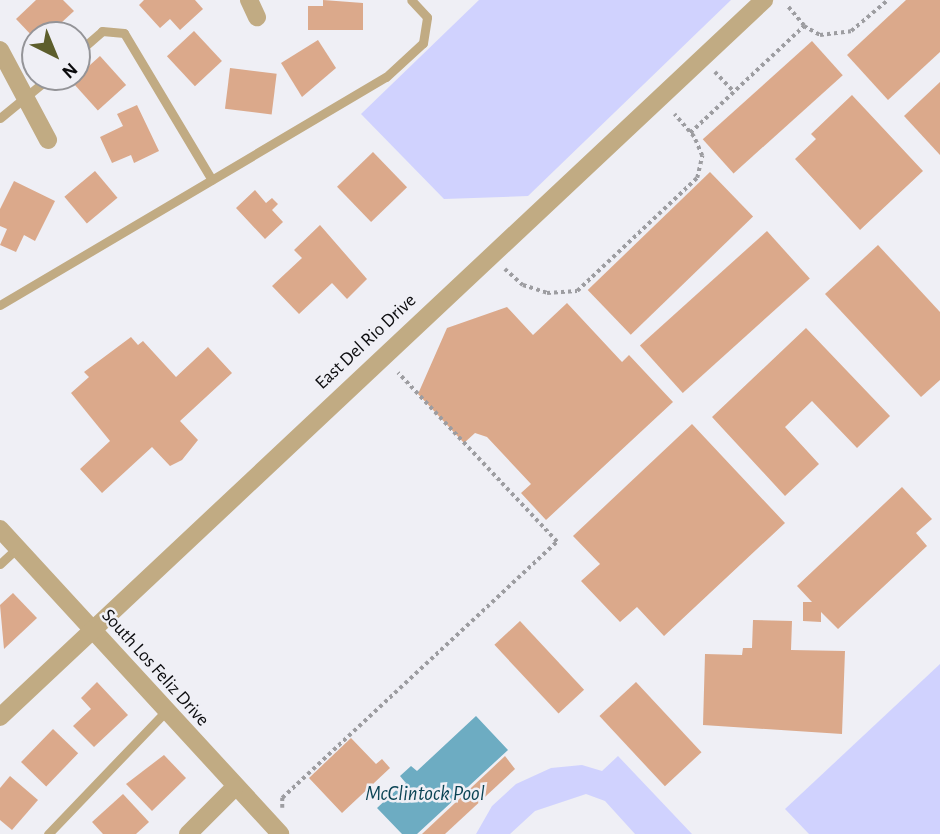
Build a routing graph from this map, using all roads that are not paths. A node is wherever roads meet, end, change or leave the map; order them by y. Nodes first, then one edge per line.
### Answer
1 (249, 0) edge
2 (411, 0) edge
3 (764, 0) edge
4 (257, 18) dead end
5 (91, 41) edge
6 (0, 50) edge
7 (34, 91) edge
8 (27, 97) junction
9 (0, 118) edge
10 (48, 140) dead end
11 (212, 180) junction
12 (0, 305) edge
13 (0, 529) edge
14 (16, 549) junction
15 (0, 564) edge
16 (91, 629) junction
17 (166, 711) junction
18 (0, 717) edge
19 (235, 787) junction
20 (48, 834) edge
21 (188, 834) edge
22 (280, 834) edge

1 - 4 street
2 - 11 lane
3 - 16 street, East Del Rio Drive
5 - 11 lane
6 - 8 street
7 - 8 lane
8 - 9 lane
8 - 10 street
11 - 12 lane
13 - 14 street, South Los Feliz Drive
14 - 15 lane
14 - 16 street, South Los Feliz Drive
16 - 17 street, South Los Feliz Drive
16 - 18 street, East Del Rio Drive
17 - 19 street, South Los Feliz Drive
17 - 20 lane
19 - 21 street
19 - 22 street, South Los Feliz Drive

